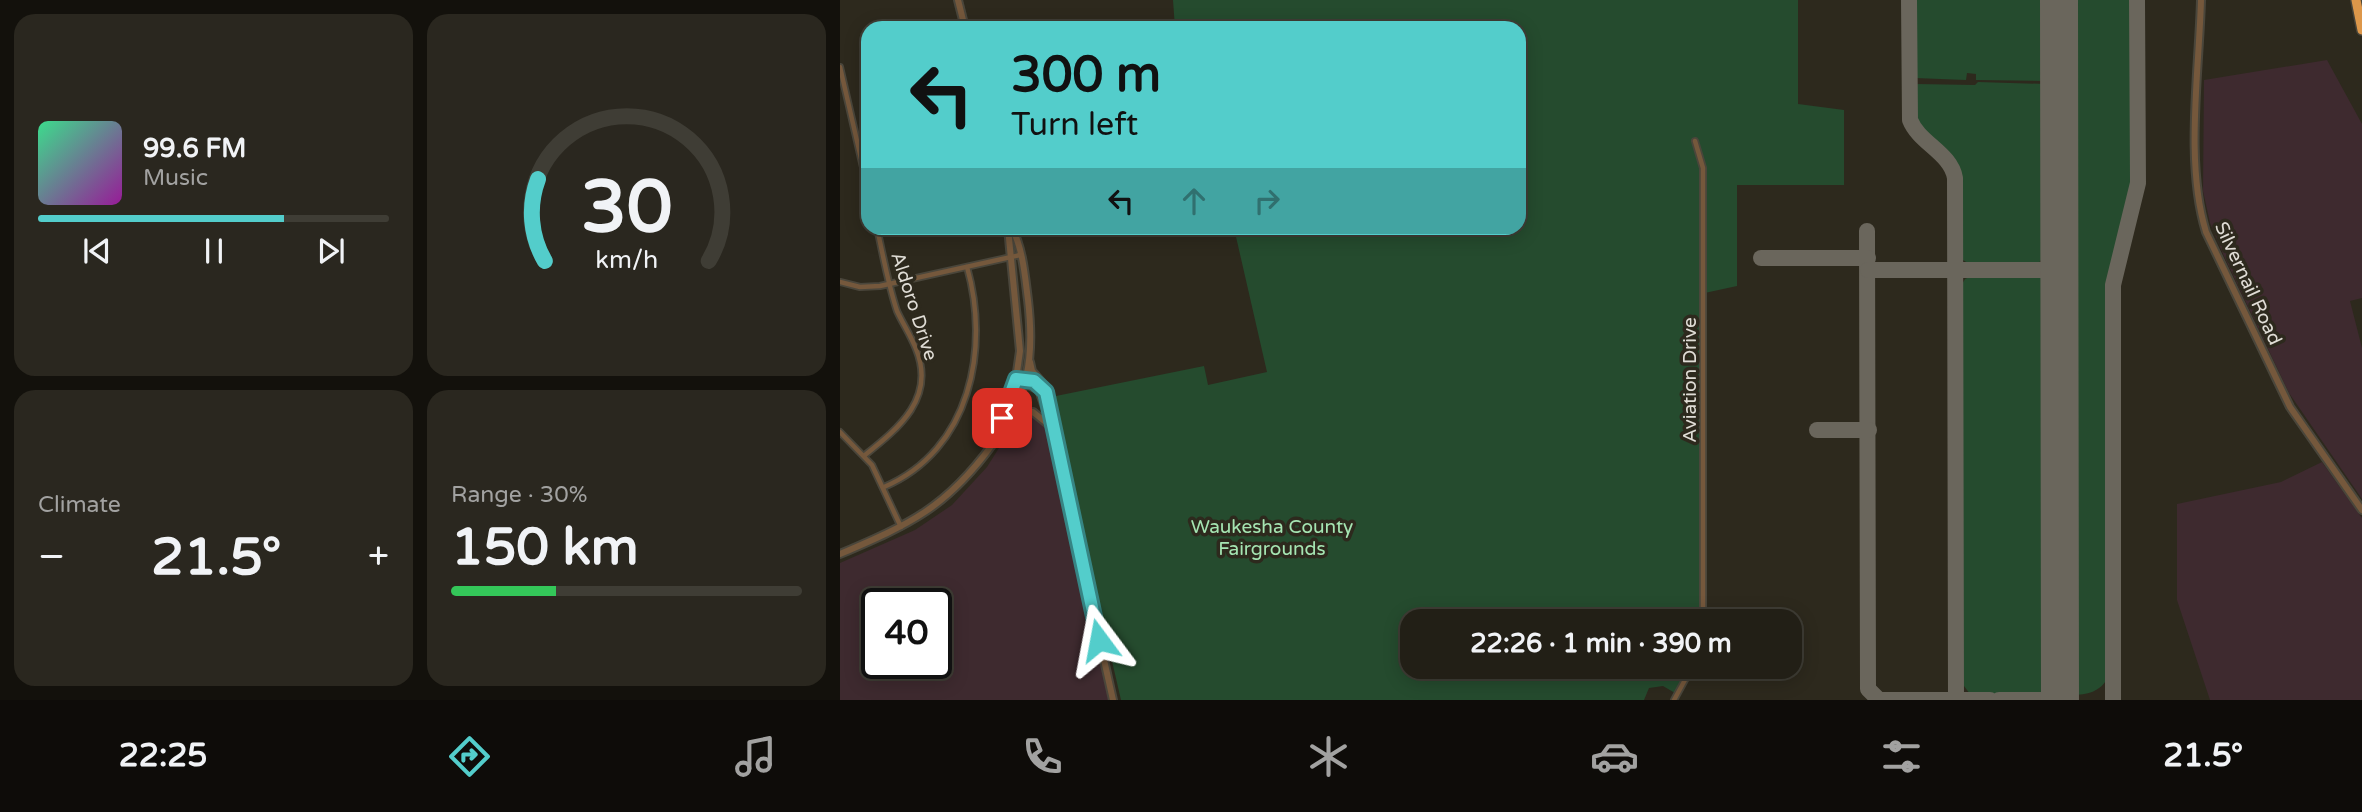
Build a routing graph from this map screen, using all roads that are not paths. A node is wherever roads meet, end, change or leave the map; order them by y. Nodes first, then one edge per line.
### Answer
1 (958, 0) edge
2 (2201, 0) edge
3 (2356, 0) edge
4 (962, 21) edge
5 (2362, 30) edge
6 (840, 67) edge
7 (1695, 141) dead end
8 (861, 158) edge
9 (879, 235) edge
10 (1010, 235) edge
11 (1013, 235) edge
12 (1020, 255) junction
13 (1010, 257) junction
14 (967, 267) junction
15 (840, 282) edge
16 (890, 285) junction
17 (1029, 358) junction
18 (1016, 379) junction
19 (1025, 381) junction
20 (1046, 392) junction
21 (1012, 419) junction
22 (1052, 428) junction
23 (840, 432) edge
24 (991, 446) junction
25 (865, 455) junction
26 (884, 487) junction
27 (2362, 510) edge
28 (902, 527) junction
29 (840, 555) edge
30 (1703, 609) edge
31 (1685, 679) edge
32 (1113, 700) edge
33 (1674, 700) edge

1 - 4 street
2 - 27 street, Silvernail Road
3 - 5 highway
6 - 8 street
7 - 30 street, Aviation Drive
9 - 16 street, Aldoro Drive
10 - 13 street
11 - 12 street
12 - 13 street
12 - 17 street
13 - 14 street
13 - 18 street
14 - 16 street
14 - 26 street
15 - 16 street
16 - 25 street, Aldoro Drive
17 - 19 street
17 - 20 street
18 - 19 street
18 - 24 street
19 - 20 street
19 - 21 street
19 - 22 street
20 - 22 street
21 - 22 street
21 - 24 street
22 - 32 street
23 - 25 street
24 - 28 street
25 - 26 street
26 - 28 street
28 - 29 street
31 - 33 street

